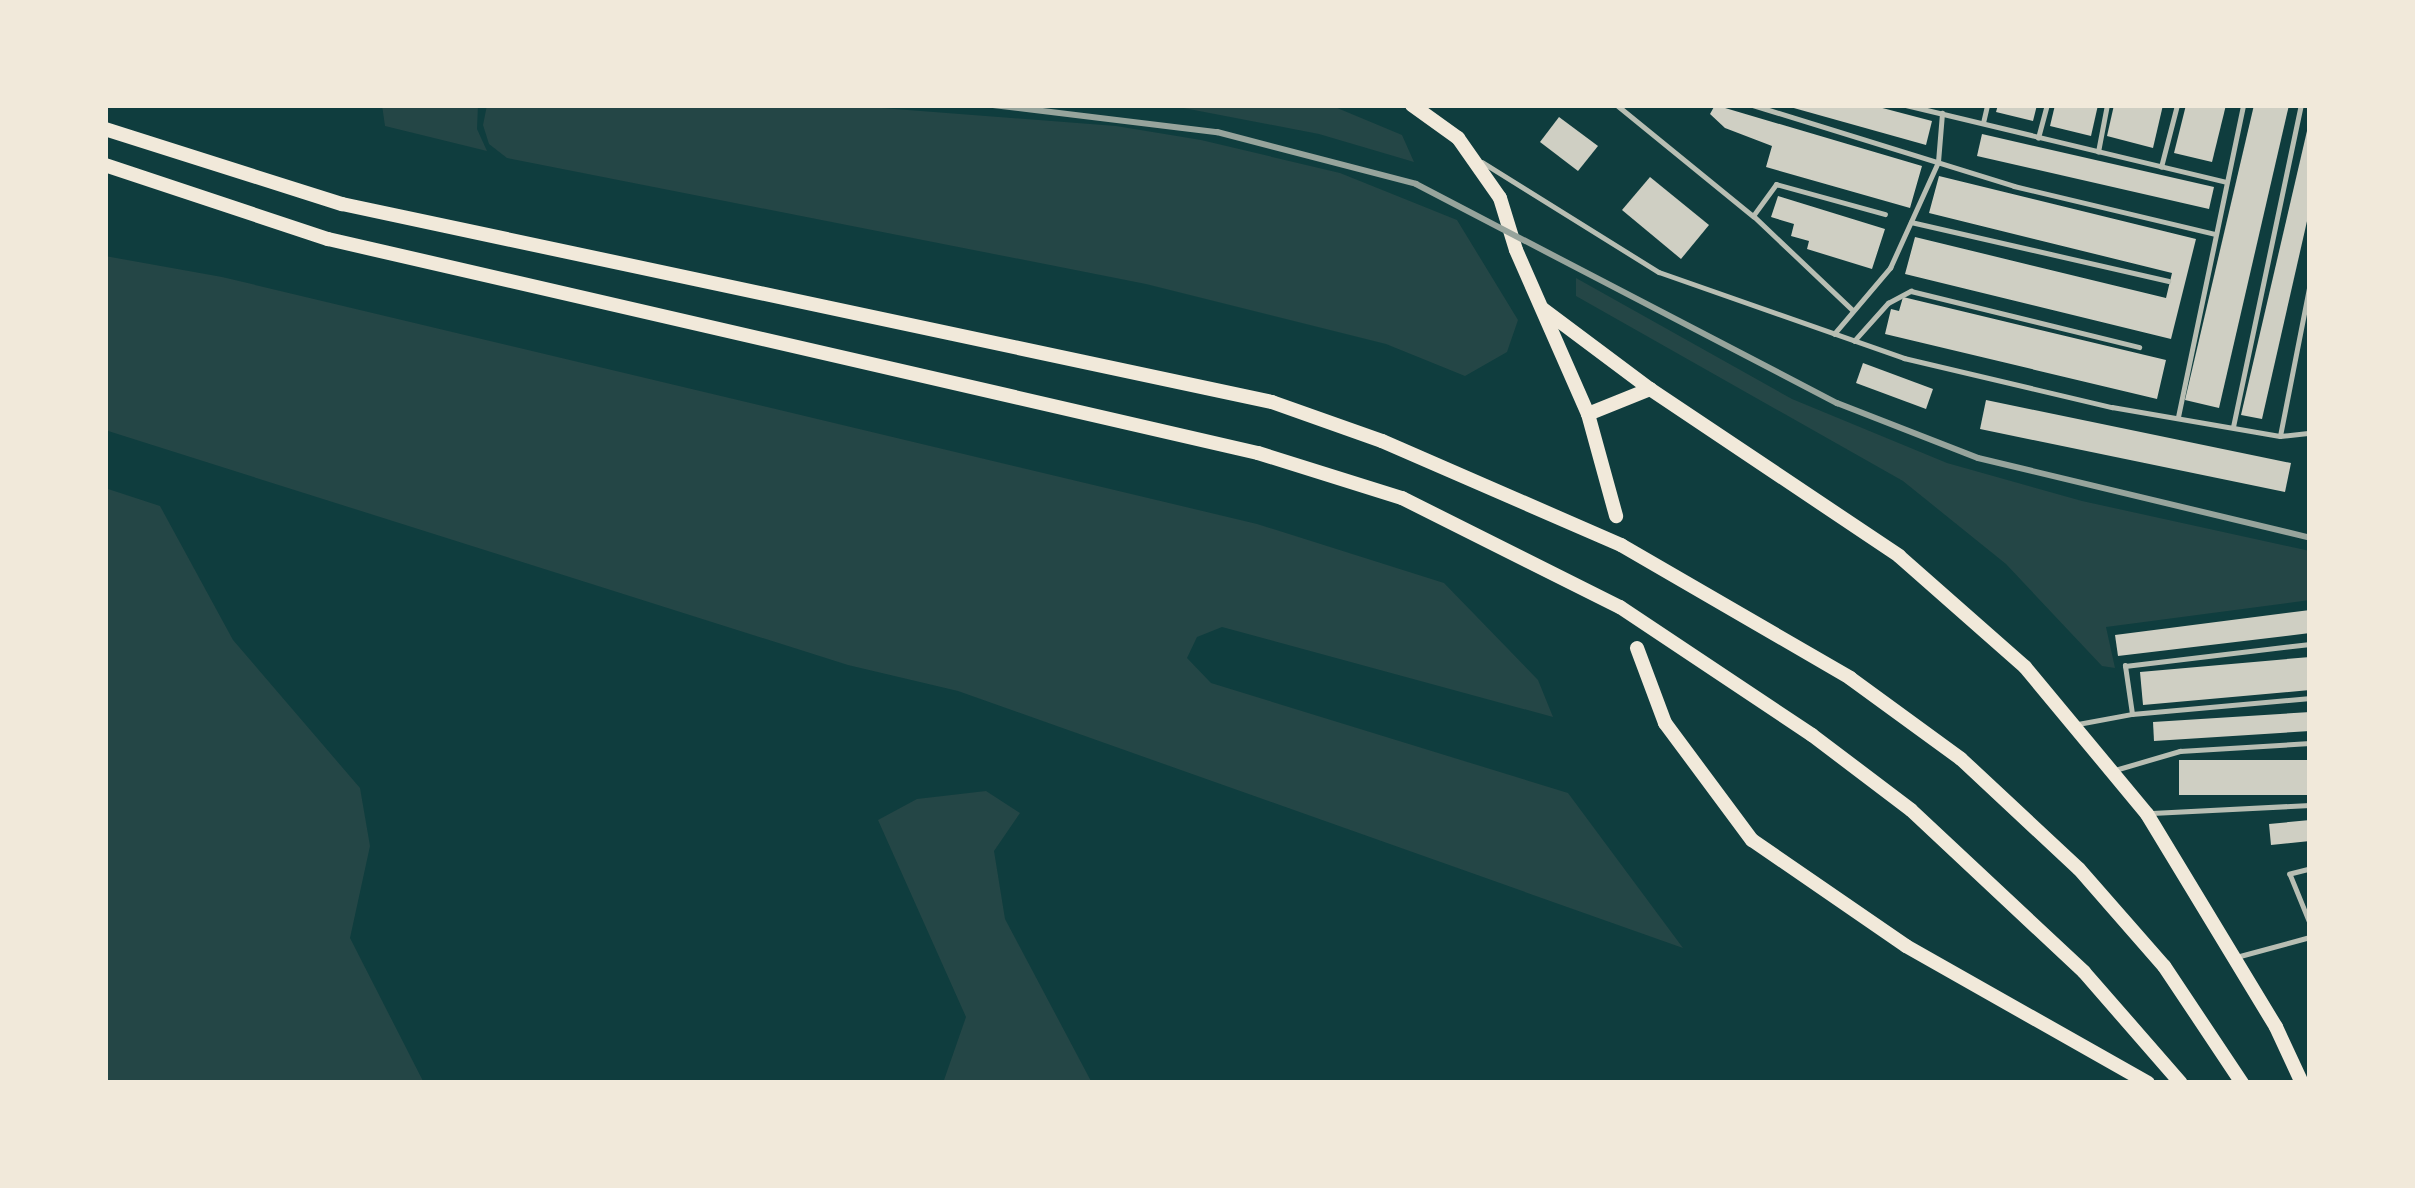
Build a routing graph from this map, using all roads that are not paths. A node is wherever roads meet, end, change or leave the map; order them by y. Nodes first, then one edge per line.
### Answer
1 (1412, 105) edge
2 (1616, 105) edge
3 (1753, 105) edge
4 (1906, 105) edge
5 (1987, 105) edge
6 (2047, 105) edge
7 (2107, 105) edge
8 (2177, 105) edge
9 (2243, 105) edge
10 (2301, 105) edge
11 (1927, 107) edge
12 (1942, 113) junction
13 (1982, 125) junction
14 (105, 129) edge
15 (2038, 138) junction
16 (2098, 152) junction
17 (1478, 159) junction
18 (1938, 162) junction
19 (105, 165) edge
20 (2161, 167) junction
21 (2226, 182) junction
22 (1885, 214) dead end
23 (1753, 216) junction
24 (1911, 222) junction
25 (2215, 234) junction
26 (2168, 281) dead end
27 (2310, 283) edge
28 (1543, 309) junction
29 (1852, 310) junction
30 (1834, 334) junction
31 (1854, 341) junction
32 (2139, 347) dead end
33 (1650, 389) junction
34 (1588, 414) junction
35 (2177, 418) junction
36 (2234, 427) junction
37 (2310, 433) edge
38 (2280, 436) junction
39 (1616, 516) dead end
40 (2310, 644) edge
41 (1637, 648) dead end
42 (2310, 698) edge
43 (2132, 714) junction
44 (2078, 724) junction
45 (2310, 742) edge
46 (2113, 770) junction
47 (2310, 805) edge
48 (2147, 814) junction
49 (2310, 869) edge
50 (2310, 922) edge
51 (2310, 937) edge
52 (2235, 958) junction
53 (2304, 1076) edge
54 (2148, 1083) edge
55 (2181, 1083) edge
56 (2242, 1083) edge

1 - 17 main road
2 - 23 lane
3 - 18 lane
4 - 11 lane
5 - 13 lane
6 - 15 lane
7 - 16 lane
8 - 20 lane
9 - 21 lane
10 - 36 lane
11 - 12 lane
12 - 13 lane
12 - 18 lane
13 - 15 lane
14 - 56 main road
15 - 16 lane
16 - 20 lane
17 - 28 main road
17 - 30 lane
18 - 24 lane
18 - 25 lane
19 - 55 main road
20 - 21 lane
21 - 25 lane
22 - 23 lane
23 - 29 lane
24 - 26 lane
24 - 29 lane
25 - 35 lane
27 - 38 lane
28 - 33 main road
28 - 34 main road
29 - 30 lane
30 - 31 lane
31 - 32 lane
31 - 35 lane
33 - 34 main road
33 - 44 main road
34 - 39 main road
35 - 36 lane
36 - 38 lane
37 - 38 lane
40 - 43 lane
41 - 54 main road
42 - 43 lane
43 - 44 lane
44 - 46 main road
45 - 46 lane
46 - 48 main road
47 - 48 lane
48 - 52 main road
49 - 50 lane
51 - 52 lane
52 - 53 main road

